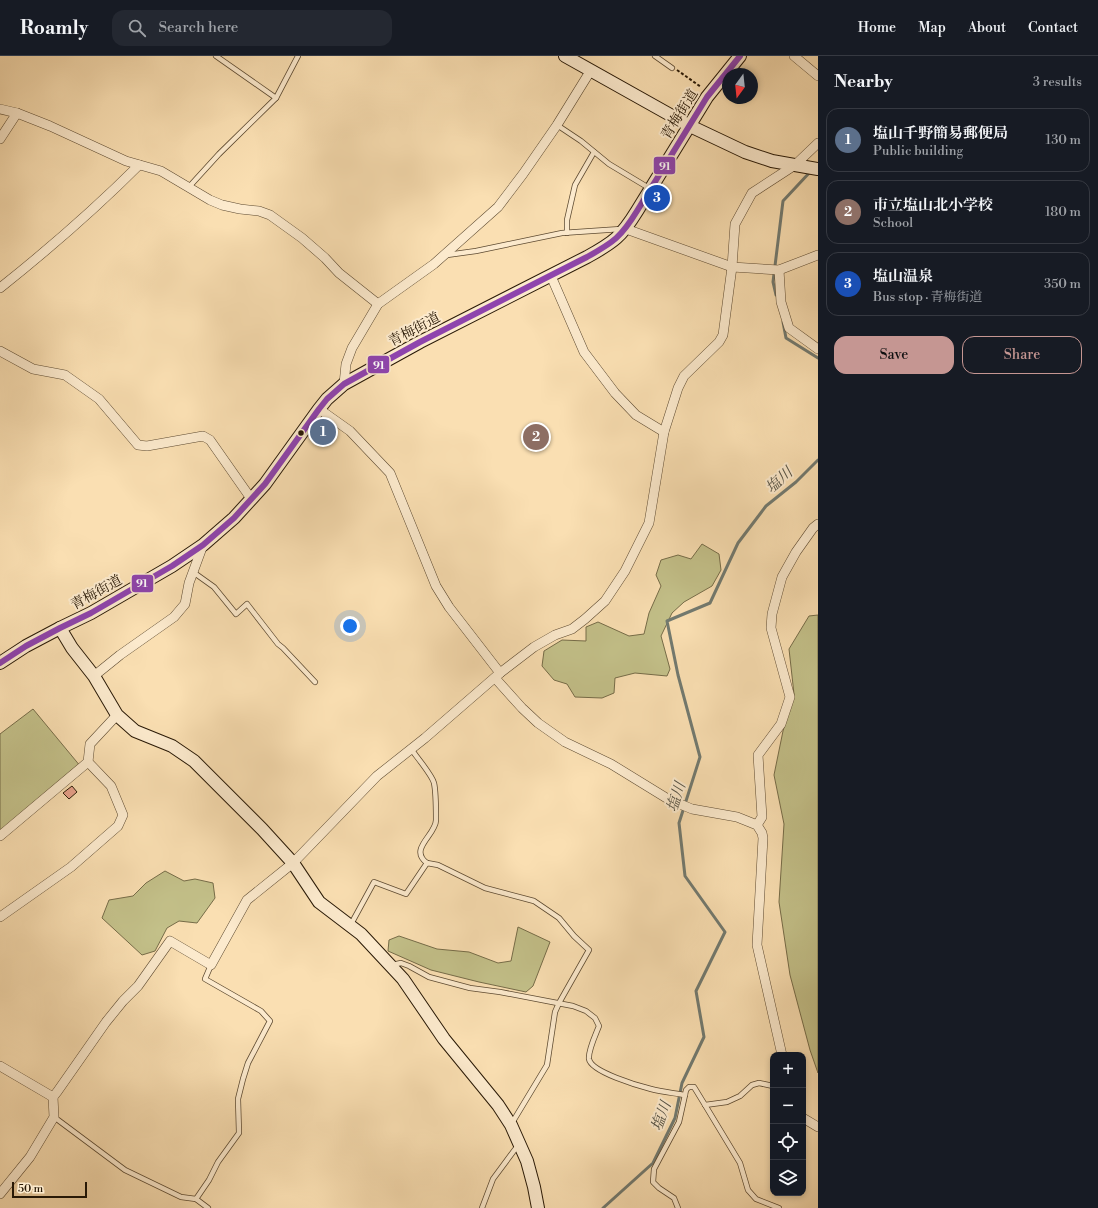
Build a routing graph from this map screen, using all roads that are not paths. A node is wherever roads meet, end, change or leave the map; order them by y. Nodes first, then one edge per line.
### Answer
1 (216, 56) edge
2 (298, 56) edge
3 (565, 56) edge
4 (655, 56) edge
5 (740, 56) edge
6 (794, 56) edge
7 (672, 68) road end
8 (591, 70) junction
9 (818, 76) edge
10 (276, 98) junction
11 (0, 109) edge
12 (17, 113) junction
13 (557, 125) junction
14 (690, 126) junction
15 (0, 139) edge
16 (818, 143) edge
17 (594, 152) junction
18 (139, 165) junction
19 (796, 165) junction
20 (818, 169) edge
21 (188, 188) junction
22 (651, 189) junction
23 (626, 229) junction
24 (567, 233) junction
25 (818, 254) edge
26 (443, 256) junction
27 (732, 267) junction
28 (778, 270) junction
29 (551, 276) junction
30 (0, 288) edge
31 (378, 304) junction
32 (818, 349) edge
33 (0, 351) edge
34 (344, 384) junction
35 (319, 409) junction
36 (664, 432) junction
37 (252, 500) junction
38 (818, 524) edge
39 (203, 545) junction
40 (193, 572) junction
41 (60, 628) junction
42 (0, 663) edge
43 (498, 675) junction
44 (94, 676) junction
45 (315, 682) dead end
46 (117, 715) junction
47 (411, 749) junction
48 (88, 762) junction
49 (757, 825) junction
50 (0, 836) edge
51 (293, 863) junction
52 (427, 863) junction
53 (0, 917) edge
54 (350, 926) junction
55 (211, 965) junction
56 (390, 965) junction
57 (559, 1003) junction
58 (781, 1052) edge
59 (0, 1066) edge
60 (770, 1085) edge
61 (683, 1094) junction
62 (53, 1097) junction
63 (705, 1105) junction
64 (54, 1117) junction
65 (806, 1120) edge
66 (511, 1125) junction
67 (818, 1127) edge
68 (520, 1143) junction
69 (0, 1194) edge
70 (196, 1199) junction
71 (208, 1208) edge
72 (482, 1208) edge
73 (538, 1208) edge
74 (678, 1208) edge
75 (779, 1208) edge

1 - 10 lane
2 - 10 lane
3 - 8 street
4 - 7 lane
5 - 14 street, 青梅街道
6 - 9 street
8 - 13 street
8 - 14 street
10 - 21 lane
11 - 12 street
12 - 15 street
12 - 18 street
13 - 17 lane
13 - 26 street
14 - 19 street
14 - 22 street, 青梅街道
16 - 19 street
17 - 22 lane
17 - 24 lane
18 - 21 street
18 - 30 street
19 - 20 street
19 - 27 street
21 - 31 street
22 - 23 street, 青梅街道
23 - 24 lane
23 - 27 street
23 - 29 street, 青梅街道
24 - 26 lane
25 - 28 street
26 - 31 street
27 - 28 street
27 - 36 street
28 - 32 street
29 - 34 street, 青梅街道
29 - 36 street
31 - 34 street
33 - 37 street
34 - 35 street, 青梅街道
35 - 37 street, 青梅街道
35 - 43 street
36 - 43 street
37 - 39 street, 青梅街道
38 - 49 street
39 - 40 street
39 - 41 street, 青梅街道
40 - 44 street
40 - 45 lane
41 - 42 street, 青梅街道
41 - 44 street
43 - 47 street
43 - 49 street
44 - 46 street
46 - 48 street
46 - 51 street
47 - 51 street
47 - 52 lane
48 - 50 street
48 - 53 street
49 - 58 street
51 - 54 street
51 - 55 street
52 - 54 lane
52 - 57 lane
54 - 56 street
55 - 62 street
55 - 70 lane
56 - 57 lane
56 - 66 street
57 - 61 lane
57 - 66 lane
59 - 62 street
60 - 63 lane
61 - 63 lane
61 - 74 lane
62 - 64 street
63 - 75 lane
64 - 69 street
64 - 70 lane
65 - 67 street
66 - 68 street
68 - 72 lane
68 - 73 street
70 - 71 lane

